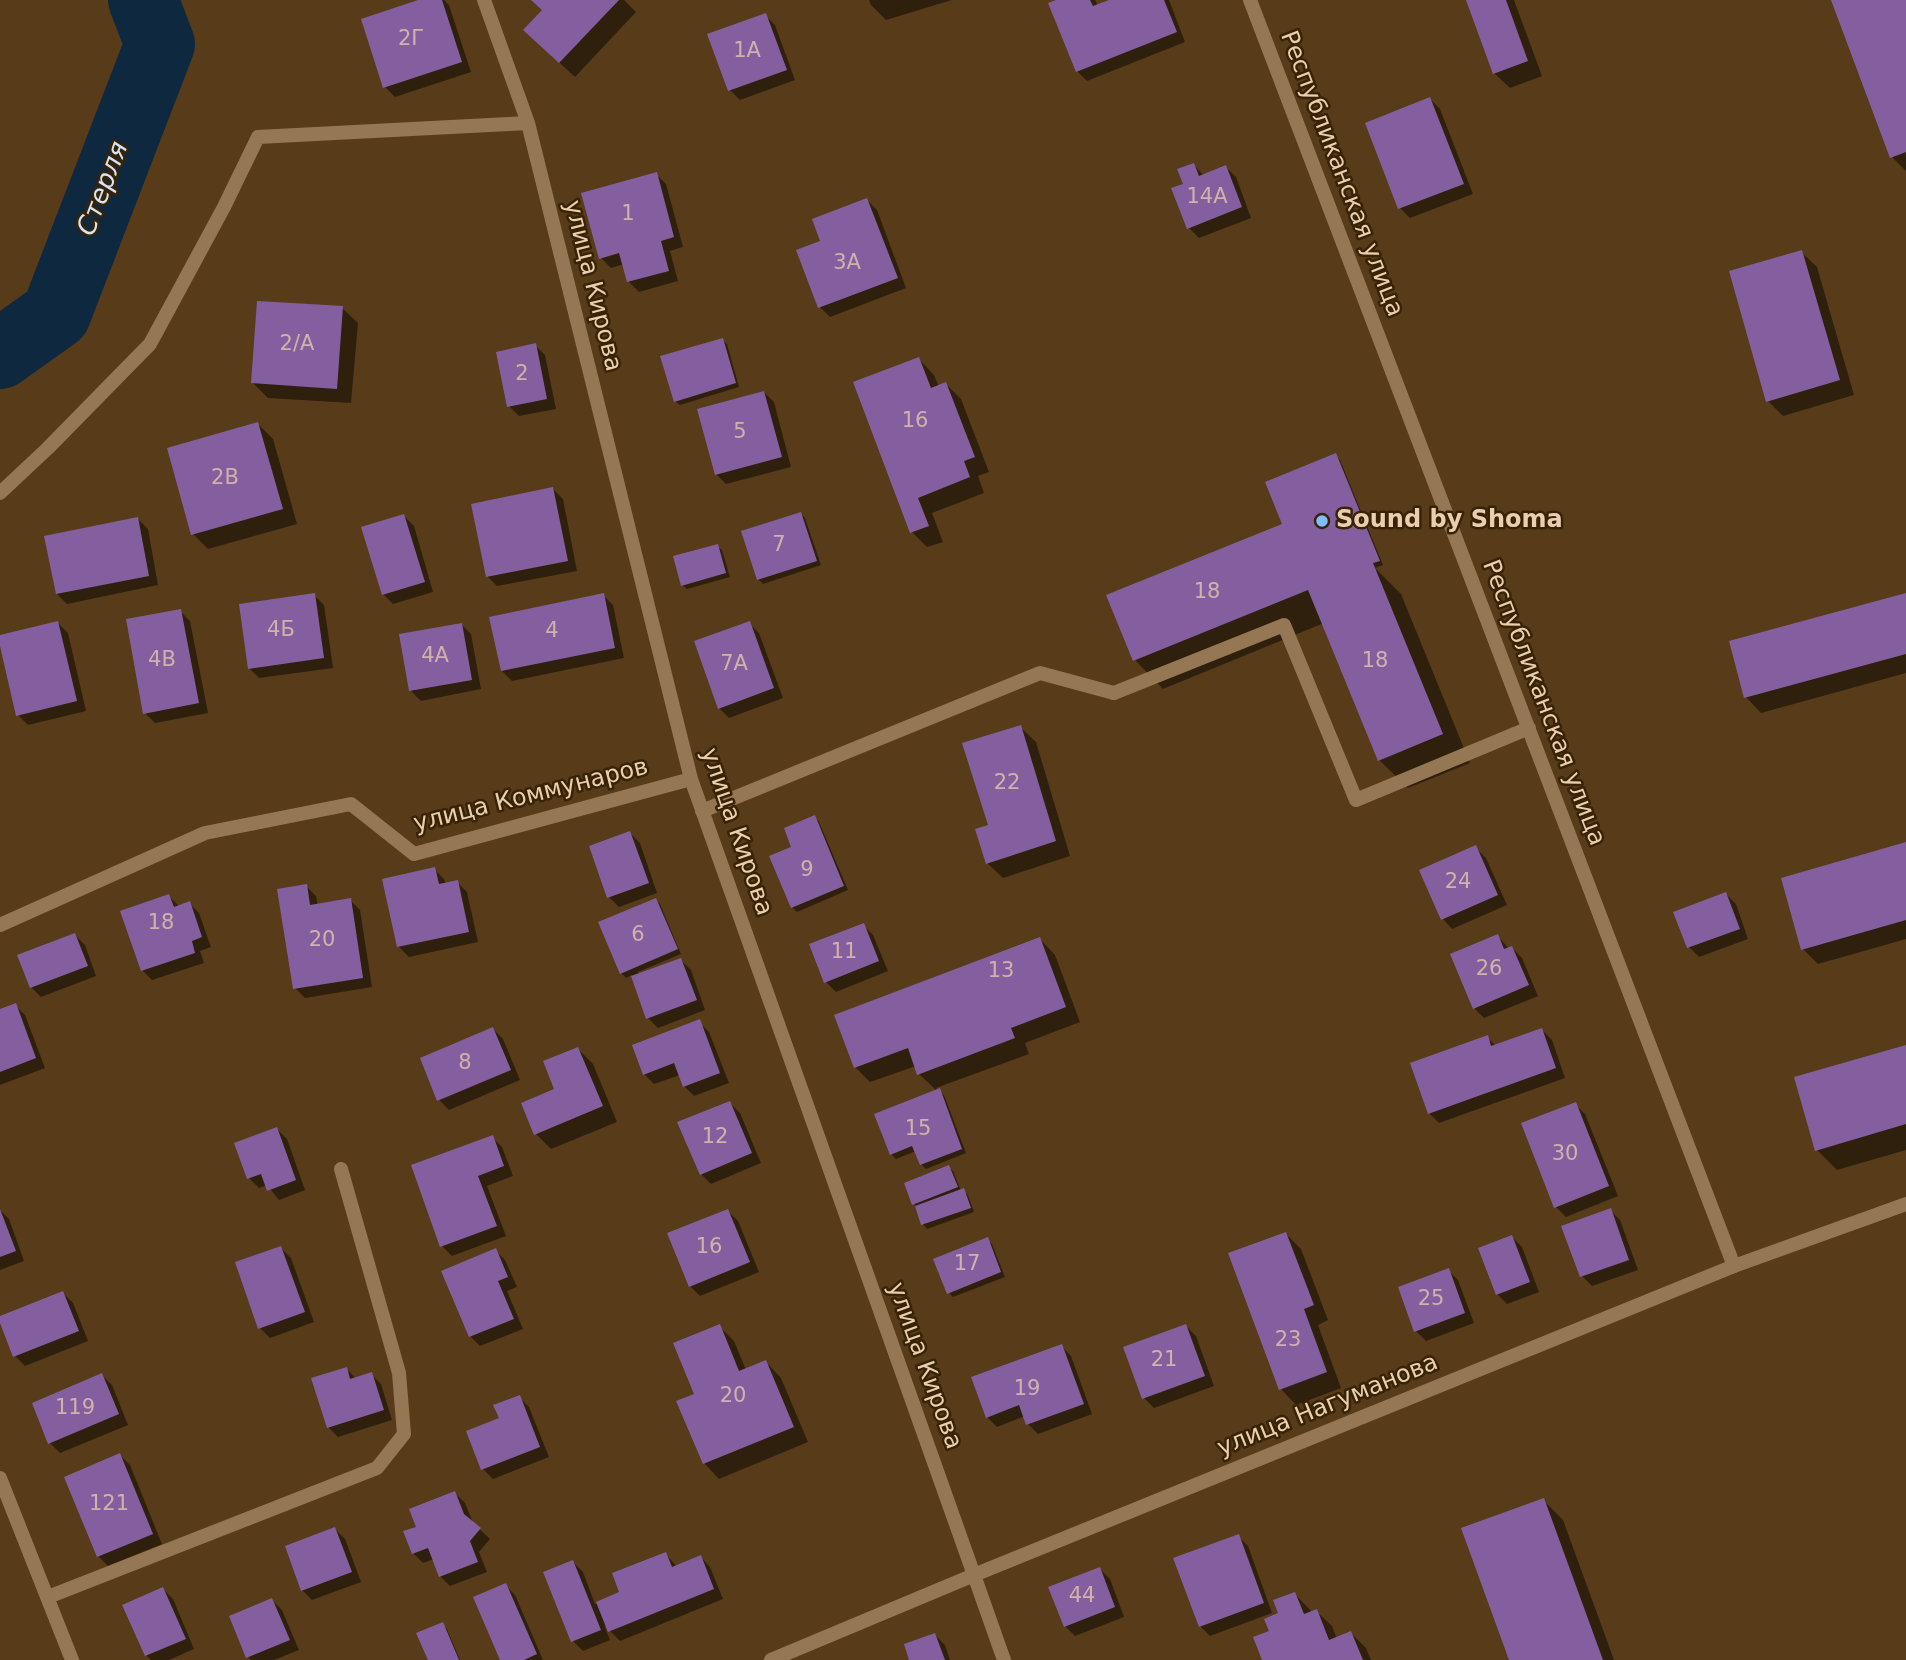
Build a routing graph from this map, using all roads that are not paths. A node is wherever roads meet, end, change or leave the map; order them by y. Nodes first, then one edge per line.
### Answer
1 (484, 0) edge
2 (1250, 0) edge
3 (528, 123) junction
4 (0, 493) edge
5 (1529, 729) junction
6 (691, 779) junction
7 (702, 811) junction
8 (0, 925) edge
9 (341, 1169) dead end
10 (1906, 1204) edge
11 (1734, 1266) junction
12 (0, 1478) edge
13 (974, 1575) junction
14 (48, 1597) junction
15 (72, 1660) edge
16 (771, 1660) edge
17 (1004, 1660) edge

1 - 3 street, улица Кирова
2 - 5 street, Республиканская улица
3 - 4 street
3 - 6 street, улица Кирова
5 - 7 street
5 - 11 street, Республиканская улица
6 - 7 street, улица Кирова
6 - 8 street, улица Коммунаров
7 - 13 street, улица Кирова
9 - 14 street
10 - 11 street, улица Нагуманова
11 - 13 street, улица Нагуманова
12 - 14 street
13 - 16 street, улица Нагуманова
13 - 17 street, улица Кирова
14 - 15 street

